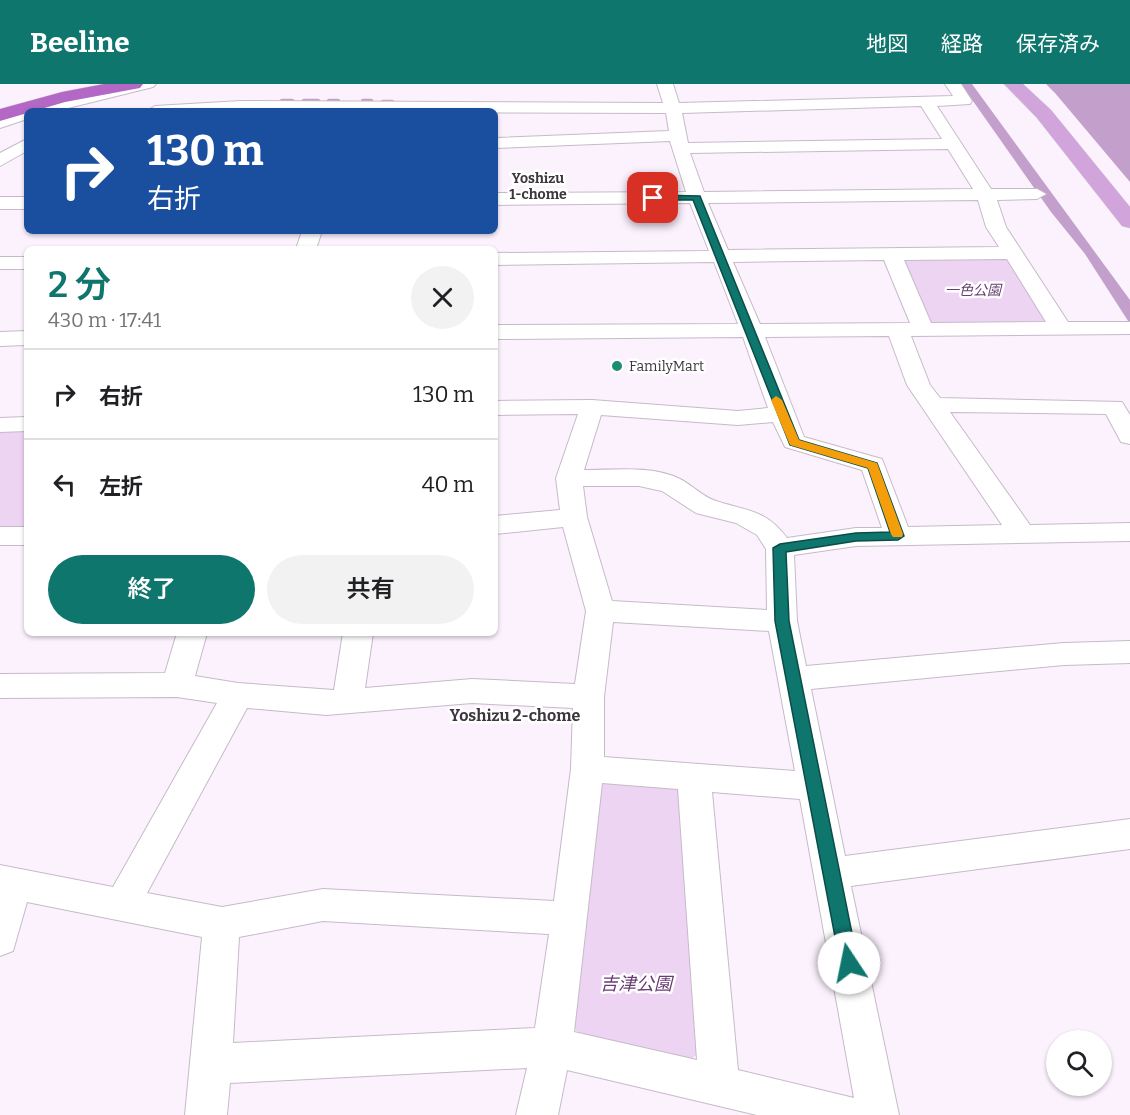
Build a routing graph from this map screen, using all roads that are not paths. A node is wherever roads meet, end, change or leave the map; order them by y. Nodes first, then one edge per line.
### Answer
1 (90, 84) edge
2 (134, 84) edge
3 (148, 84) edge
4 (665, 84) edge
5 (953, 84) edge
6 (1012, 84) edge
7 (0, 99) edge
8 (926, 102) junction
9 (349, 103) edge
10 (48, 108) edge
11 (189, 108) edge
12 (674, 108) junction
13 (0, 115) edge
14 (24, 115) edge
15 (0, 123) edge
16 (679, 142) junction
17 (498, 143) edge
18 (953, 144) junction
19 (1037, 194) dead end
20 (986, 195) junction
21 (696, 198) junction
22 (498, 199) edge
23 (24, 202) edge
24 (0, 203) edge
25 (1130, 221) edge
26 (1014, 253) junction
27 (892, 255) junction
28 (721, 256) junction
29 (498, 259) edge
30 (24, 263) edge
31 (0, 264) edge
32 (1061, 328) junction
33 (751, 329) junction
34 (897, 329) junction
35 (923, 329) junction
36 (1129, 329) edge
37 (498, 332) edge
38 (24, 338) edge
39 (0, 339) edge
40 (933, 405) junction
41 (592, 407) junction
42 (498, 408) edge
43 (782, 414) junction
44 (24, 424) edge
45 (0, 425) edge
46 (1130, 437) edge
47 (569, 478) junction
48 (574, 517) junction
49 (498, 525) edge
50 (1130, 532) edge
51 (1022, 534) junction
52 (24, 536) edge
53 (898, 536) junction
54 (0, 537) edge
55 (780, 548) junction
56 (600, 611) junction
57 (782, 621) junction
58 (191, 636) edge
59 (357, 636) edge
60 (1130, 652) edge
61 (794, 679) junction
62 (177, 685) junction
63 (0, 686) edge
64 (238, 695) junction
65 (589, 697) junction
66 (348, 701) junction
67 (587, 769) junction
68 (694, 777) junction
69 (814, 786) junction
70 (1130, 834) edge
71 (831, 873) junction
72 (7, 881) edge
73 (122, 904) junction
74 (570, 919) junction
75 (222, 924) junction
76 (0, 939) edge
77 (552, 1047) junction
78 (211, 1064) junction
79 (719, 1086) junction
80 (819, 1112) edge
81 (206, 1115) edge
82 (537, 1115) edge
83 (878, 1115) edge

1 - 7 highway
2 - 13 highway
3 - 10 street
4 - 12 street
5 - 8 street
6 - 25 main road
8 - 12 street
8 - 18 street
9 - 11 street
9 - 12 street
12 - 16 street
14 - 15 street
16 - 17 street
16 - 18 street
16 - 21 street
18 - 20 street
19 - 20 street
20 - 21 street
20 - 26 street
21 - 22 street
21 - 28 street
23 - 24 street
26 - 27 street
26 - 32 street
27 - 28 street
27 - 35 street
28 - 29 street
28 - 33 street
30 - 31 street
32 - 35 street
32 - 36 street
33 - 34 street
33 - 37 street
33 - 43 street
34 - 35 street
34 - 40 street
38 - 39 street
40 - 46 street
40 - 51 street
41 - 42 street
41 - 43 street
41 - 47 street
43 - 53 street
44 - 45 street
47 - 48 street
47 - 55 street
48 - 49 street
48 - 56 street
50 - 51 street
51 - 53 street
52 - 54 street
53 - 55 street
55 - 57 street
56 - 57 street
56 - 65 street
57 - 61 street
58 - 62 street
59 - 66 street
60 - 61 street
61 - 69 street
62 - 63 street
62 - 64 street
64 - 66 street
64 - 73 street
65 - 66 street
65 - 67 street
67 - 68 street
67 - 74 street
68 - 69 street
68 - 79 street
69 - 71 street
70 - 71 street
71 - 83 street
72 - 73 street
72 - 76 street
73 - 75 street
74 - 75 street
74 - 77 street
75 - 78 street
77 - 78 street
77 - 79 street
77 - 82 street
78 - 81 street
79 - 80 street

